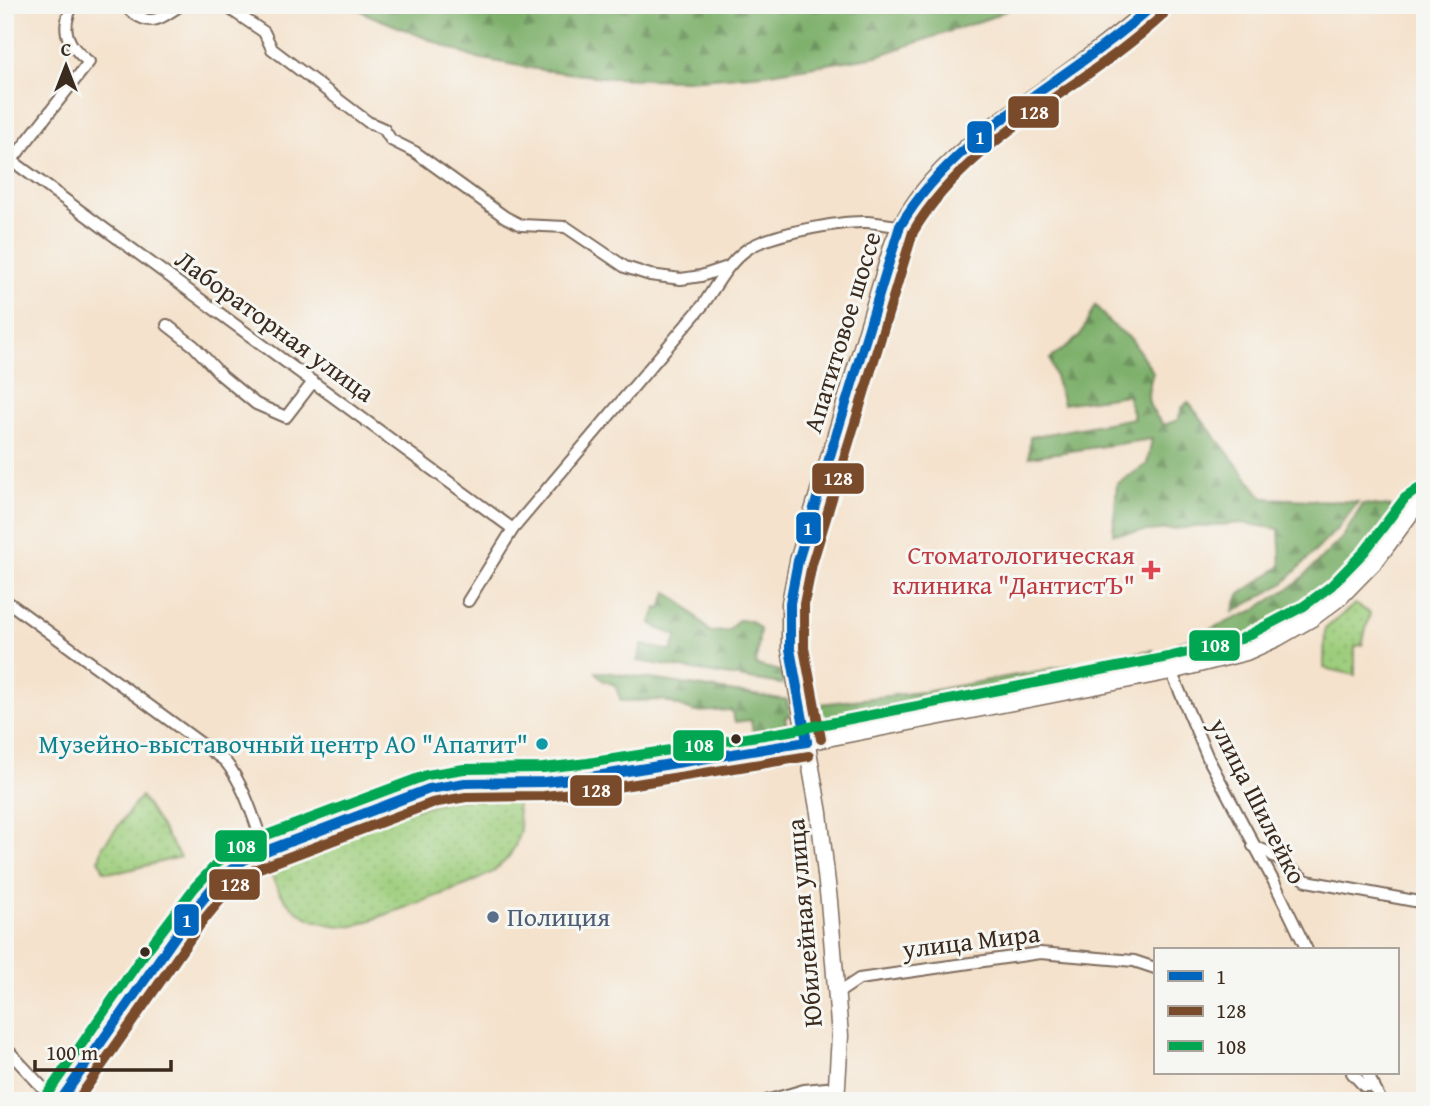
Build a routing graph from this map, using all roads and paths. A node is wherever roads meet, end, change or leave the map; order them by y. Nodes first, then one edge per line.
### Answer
1 (73, 5) edge
2 (123, 5) edge
3 (181, 5) edge
4 (223, 5) edge
5 (1153, 5) edge
6 (8, 164) edge
7 (900, 226) junction
8 (728, 267) junction
9 (167, 325) dead end
10 (313, 382) junction
11 (1425, 501) edge
12 (513, 529) junction
13 (5, 600) edge
14 (468, 601) dead end
15 (1171, 671) junction
16 (807, 742) junction
17 (1253, 846) junction
18 (261, 852) junction
19 (1425, 903) edge
20 (1306, 948) edge
21 (1154, 968) edge
22 (838, 993) junction
23 (5, 1047) edge
24 (1353, 1074) edge
25 (1368, 1074) edge
26 (1374, 1086) junction
27 (836, 1094) edge
28 (54, 1099) edge
29 (766, 1101) edge
30 (1381, 1101) edge

1 - 6 street, Лабораторная улица
2 - 3 street
4 - 8 street
5 - 7 street, Апатитовое шоссе
6 - 10 street, Лабораторная улица
7 - 8 street
7 - 16 street, Апатитовое шоссе
8 - 12 street
9 - 10 street
10 - 12 street, Лабораторная улица
11 - 15 street
12 - 14 street
13 - 18 street
15 - 16 street
15 - 17 street, улица Шилейко
16 - 18 street
16 - 22 street, Юбилейная улица
17 - 19 street
17 - 20 street, улица Шилейко
18 - 28 street
21 - 22 street, улица Мира
22 - 27 street, Юбилейная улица
23 - 28 street
24 - 26 street
25 - 26 street
26 - 30 street
27 - 29 street

